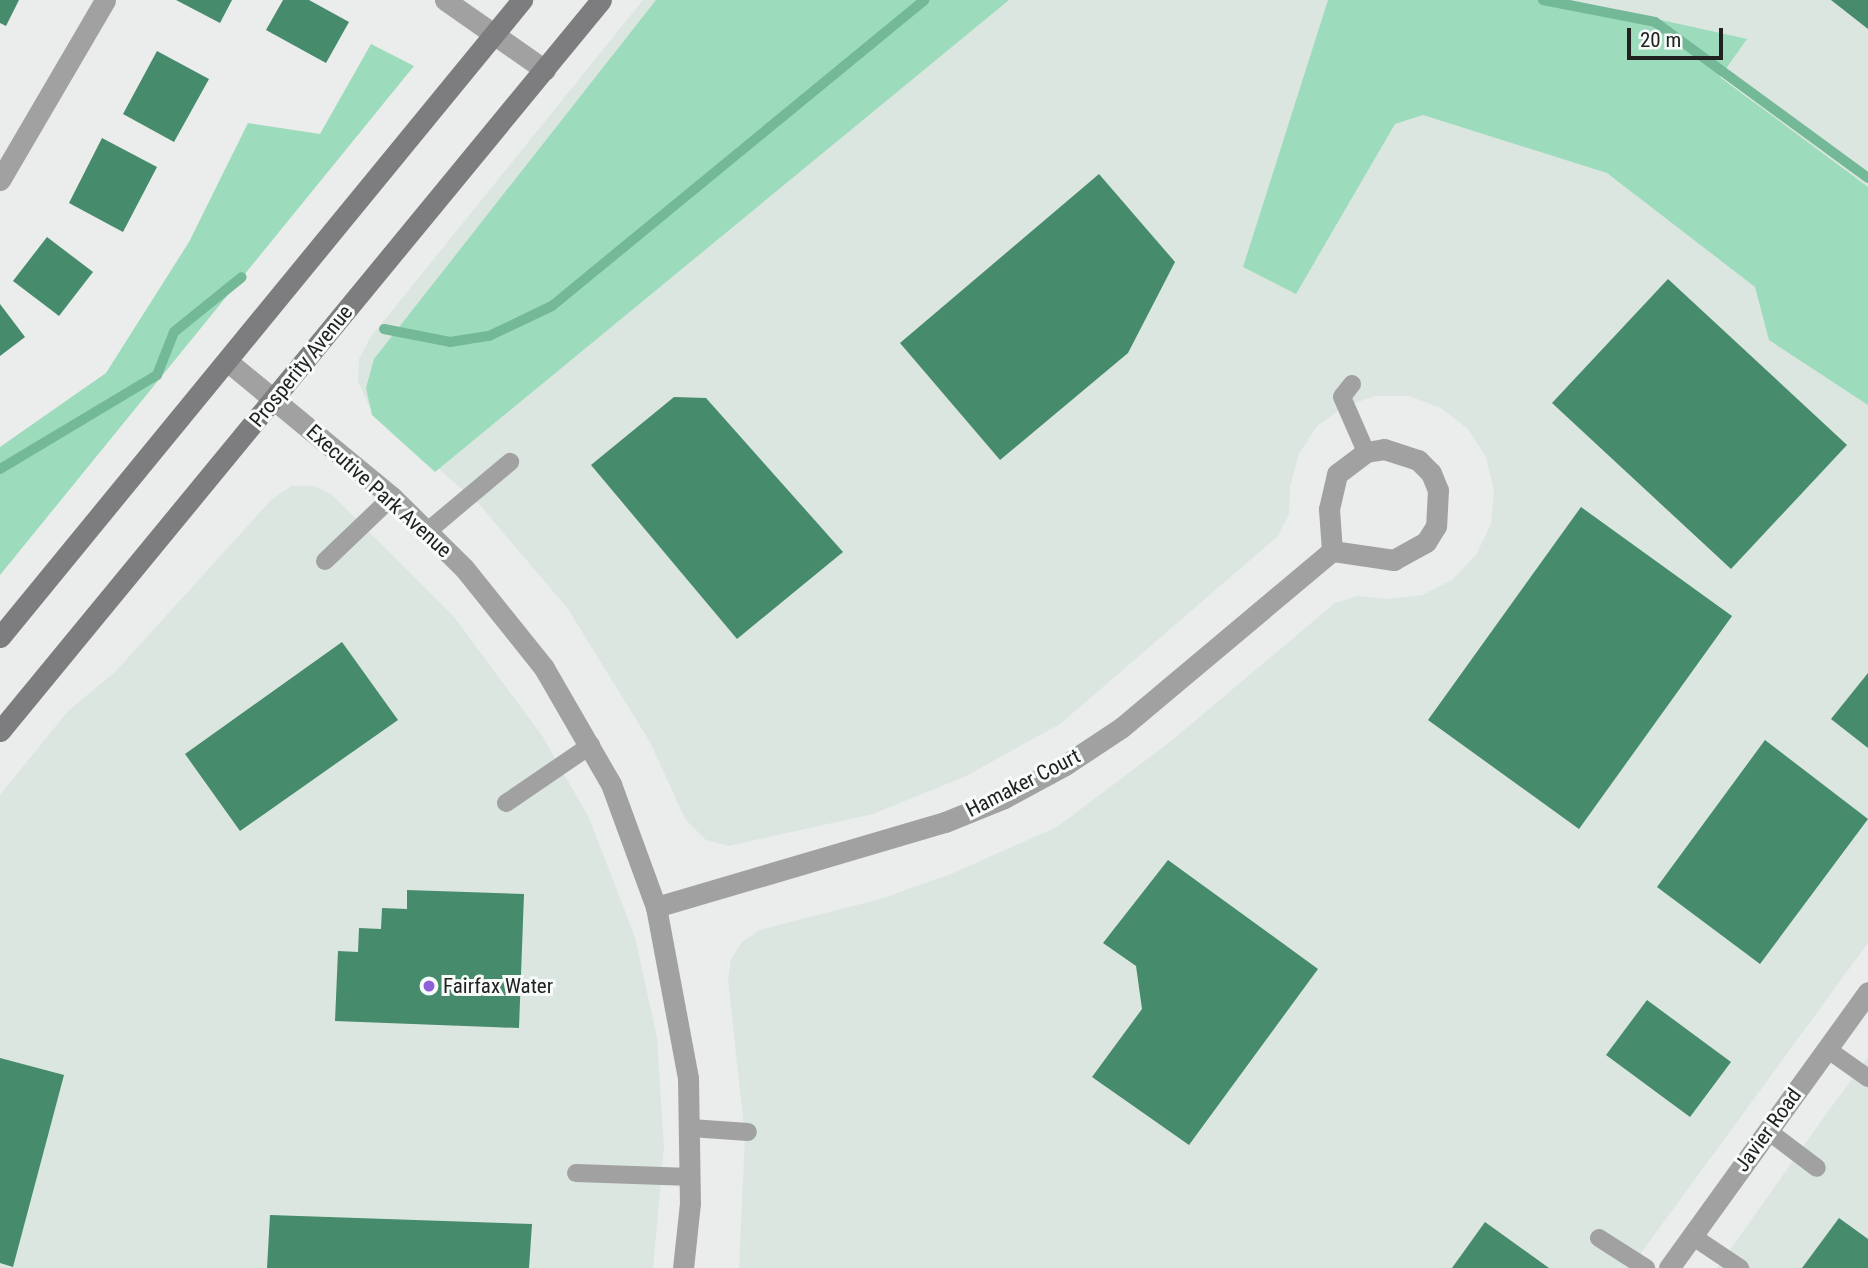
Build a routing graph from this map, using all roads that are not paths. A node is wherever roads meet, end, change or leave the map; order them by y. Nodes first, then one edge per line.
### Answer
1 (105, 0) edge
2 (445, 0) edge
3 (522, 0) edge
4 (601, 0) edge
5 (496, 32) junction
6 (545, 70) junction
7 (0, 180) edge
8 (227, 361) junction
9 (1353, 384) dead end
10 (274, 399) junction
11 (1366, 452) junction
12 (510, 462) dead end
13 (393, 497) junction
14 (429, 530) junction
15 (1332, 551) junction
16 (325, 561) dead end
17 (0, 637) edge
18 (0, 731) edge
19 (591, 745) junction
20 (506, 803) dead end
21 (656, 907) junction
22 (1868, 992) edge
23 (1827, 1049) junction
24 (1868, 1078) edge
25 (691, 1128) junction
26 (1768, 1131) junction
27 (748, 1132) dead end
28 (1817, 1168) dead end
29 (576, 1173) dead end
30 (691, 1177) junction
31 (1692, 1236) junction
32 (1599, 1238) dead end
33 (683, 1268) edge
34 (1646, 1268) edge
35 (1669, 1268) edge
36 (1740, 1268) edge

1 - 7 street
2 - 5 street
3 - 5 main road
4 - 6 main road, Prosperity Avenue
5 - 6 street
5 - 8 main road
6 - 10 main road, Prosperity Avenue
8 - 10 street, Executive Park Avenue
8 - 17 main road
9 - 11 lane
10 - 13 street, Executive Park Avenue
10 - 18 main road, Prosperity Avenue
11 - 15 street
11 - 15 street
12 - 14 lane
13 - 14 street, Executive Park Avenue
13 - 16 lane
14 - 19 street, Executive Park Avenue
15 - 21 street, Hamaker Court
19 - 20 lane
19 - 21 street, Executive Park Avenue
21 - 25 street, Executive Park Avenue
22 - 23 street, Javier Road
23 - 24 lane
23 - 26 street, Javier Road
25 - 27 lane
25 - 30 street, Executive Park Avenue
26 - 28 lane
26 - 31 street, Javier Road
29 - 30 lane
30 - 33 street, Executive Park Avenue
31 - 35 street, Javier Road
31 - 36 lane
32 - 34 lane

